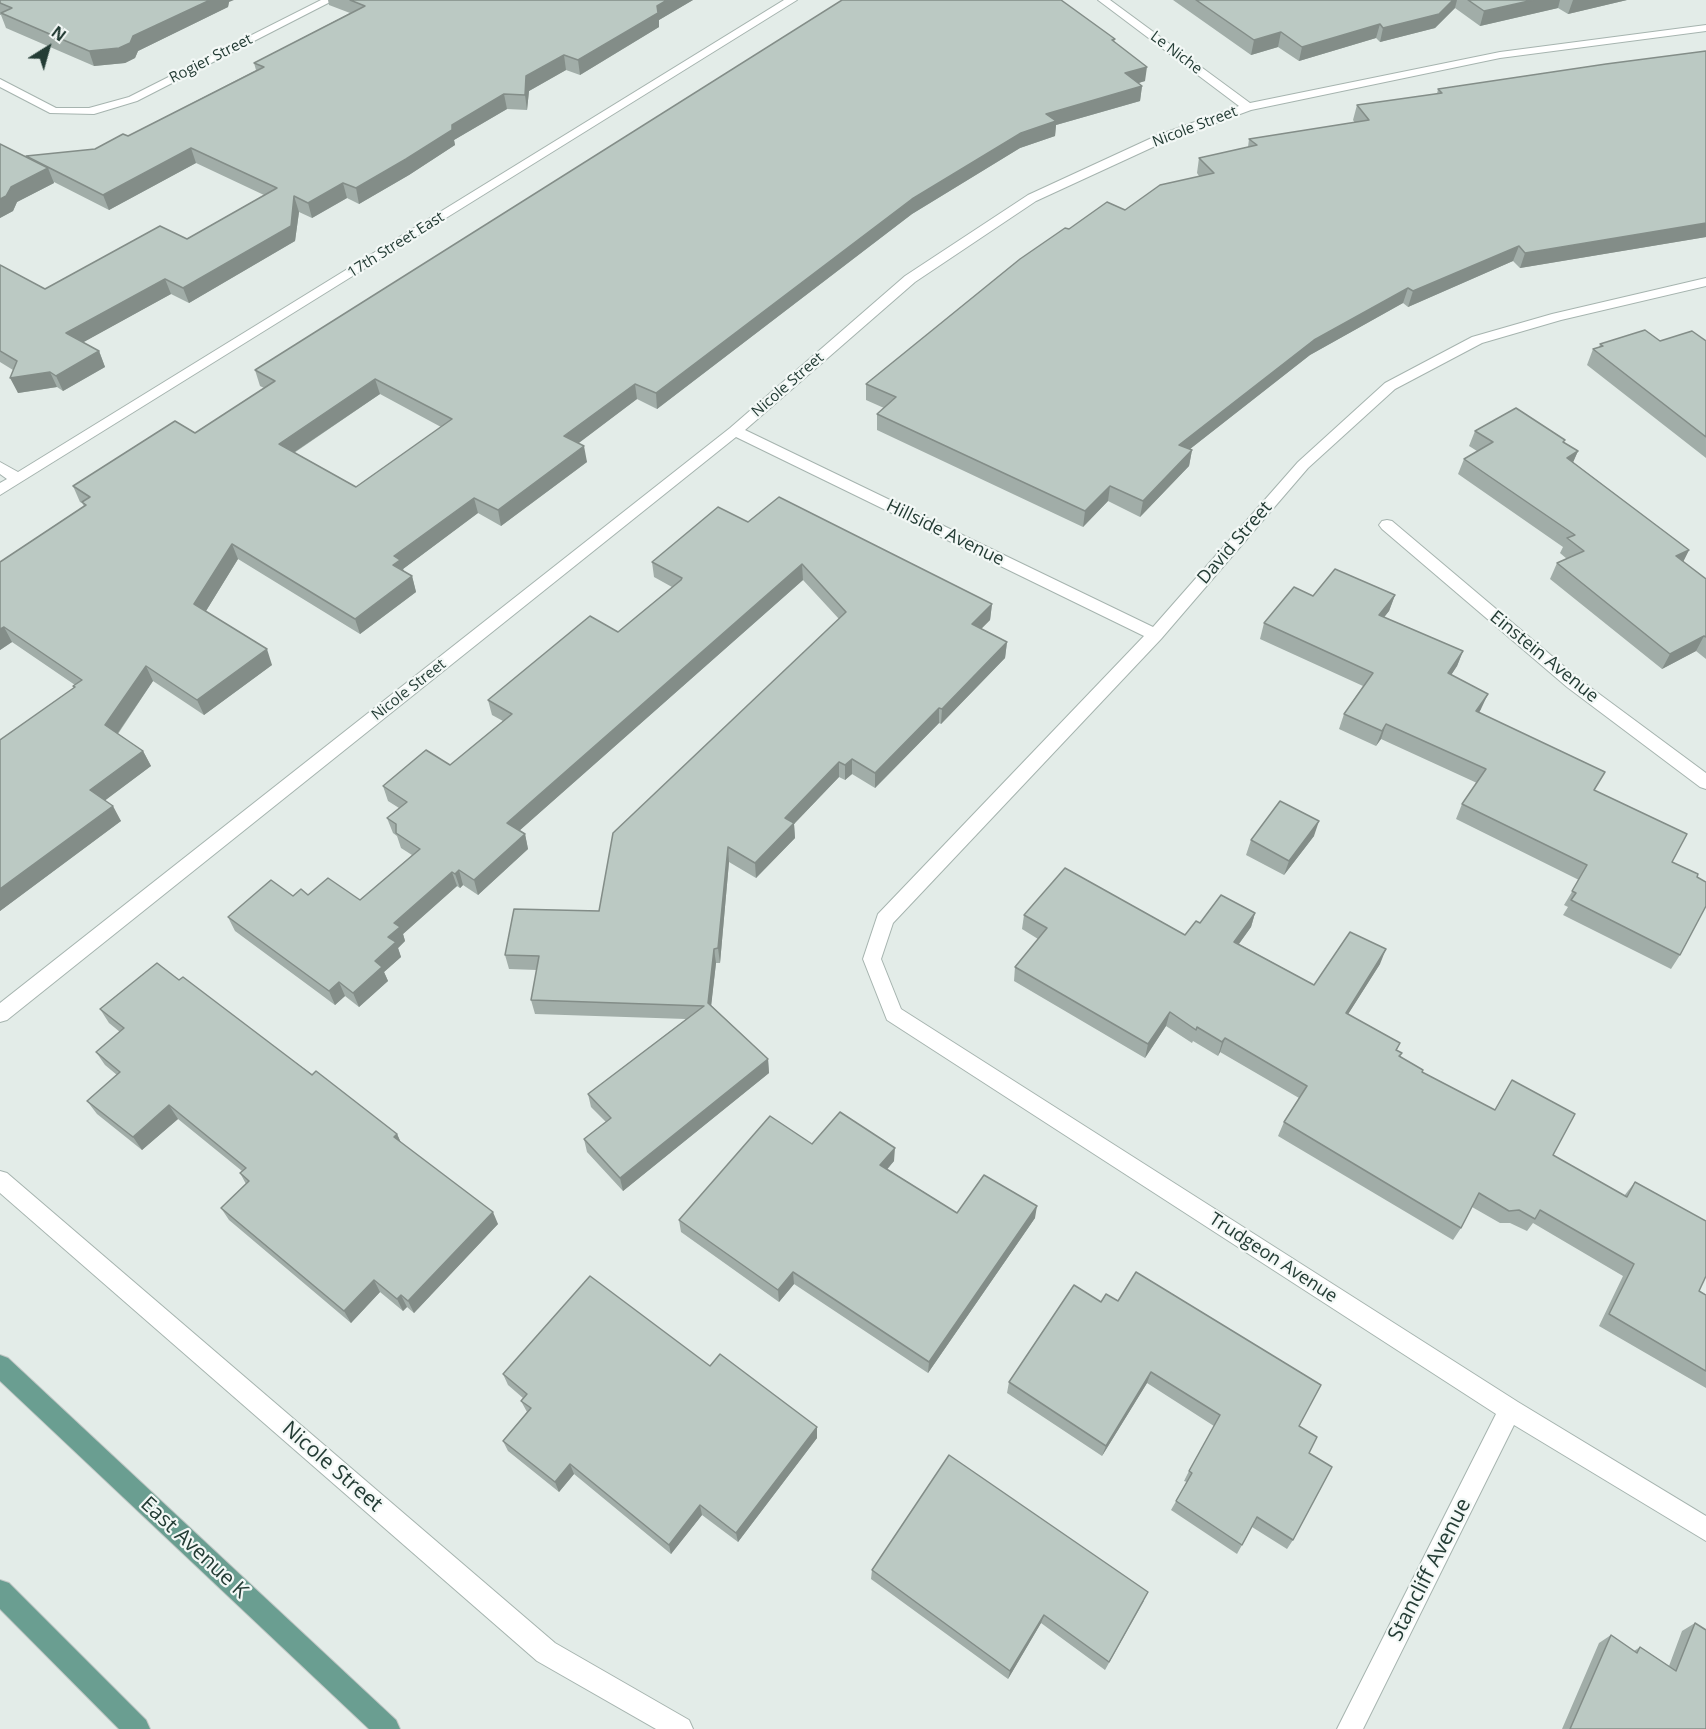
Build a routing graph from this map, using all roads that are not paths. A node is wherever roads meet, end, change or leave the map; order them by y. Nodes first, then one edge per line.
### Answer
1 (329, 0) edge
2 (792, 0) edge
3 (1103, 0) edge
4 (1706, 28) edge
5 (0, 82) edge
6 (1248, 107) junction
7 (1706, 282) edge
8 (735, 431) junction
9 (0, 467) edge
10 (18, 479) junction
11 (0, 490) edge
12 (1387, 525) dead end
13 (1155, 635) junction
14 (1706, 782) edge
15 (872, 959) joint
16 (0, 1014) edge
17 (0, 1180) edge
18 (0, 1366) edge
19 (1510, 1410) junction
20 (1706, 1529) edge
21 (0, 1592) edge
22 (137, 1729) edge
23 (387, 1729) edge
24 (680, 1729) edge
25 (1350, 1729) edge

1 - 5 street, Rogier Street
2 - 10 street, 17th Street East
3 - 6 street, Le Niche
4 - 6 street, Nicole Street
6 - 8 street, Nicole Street
7 - 13 street, David Street
8 - 13 street, Hillside Avenue
8 - 16 street, Nicole Street
9 - 10 street
10 - 11 street, 17th Street East
12 - 14 street, Einstein Avenue
13 - 15 street, David Street
15 - 19 street, Trudgeon Avenue
17 - 24 street, Nicole Street
18 - 23 main road, East Avenue K
19 - 20 street, Trudgeon Avenue
19 - 25 street, Stancliff Avenue
21 - 22 main road

